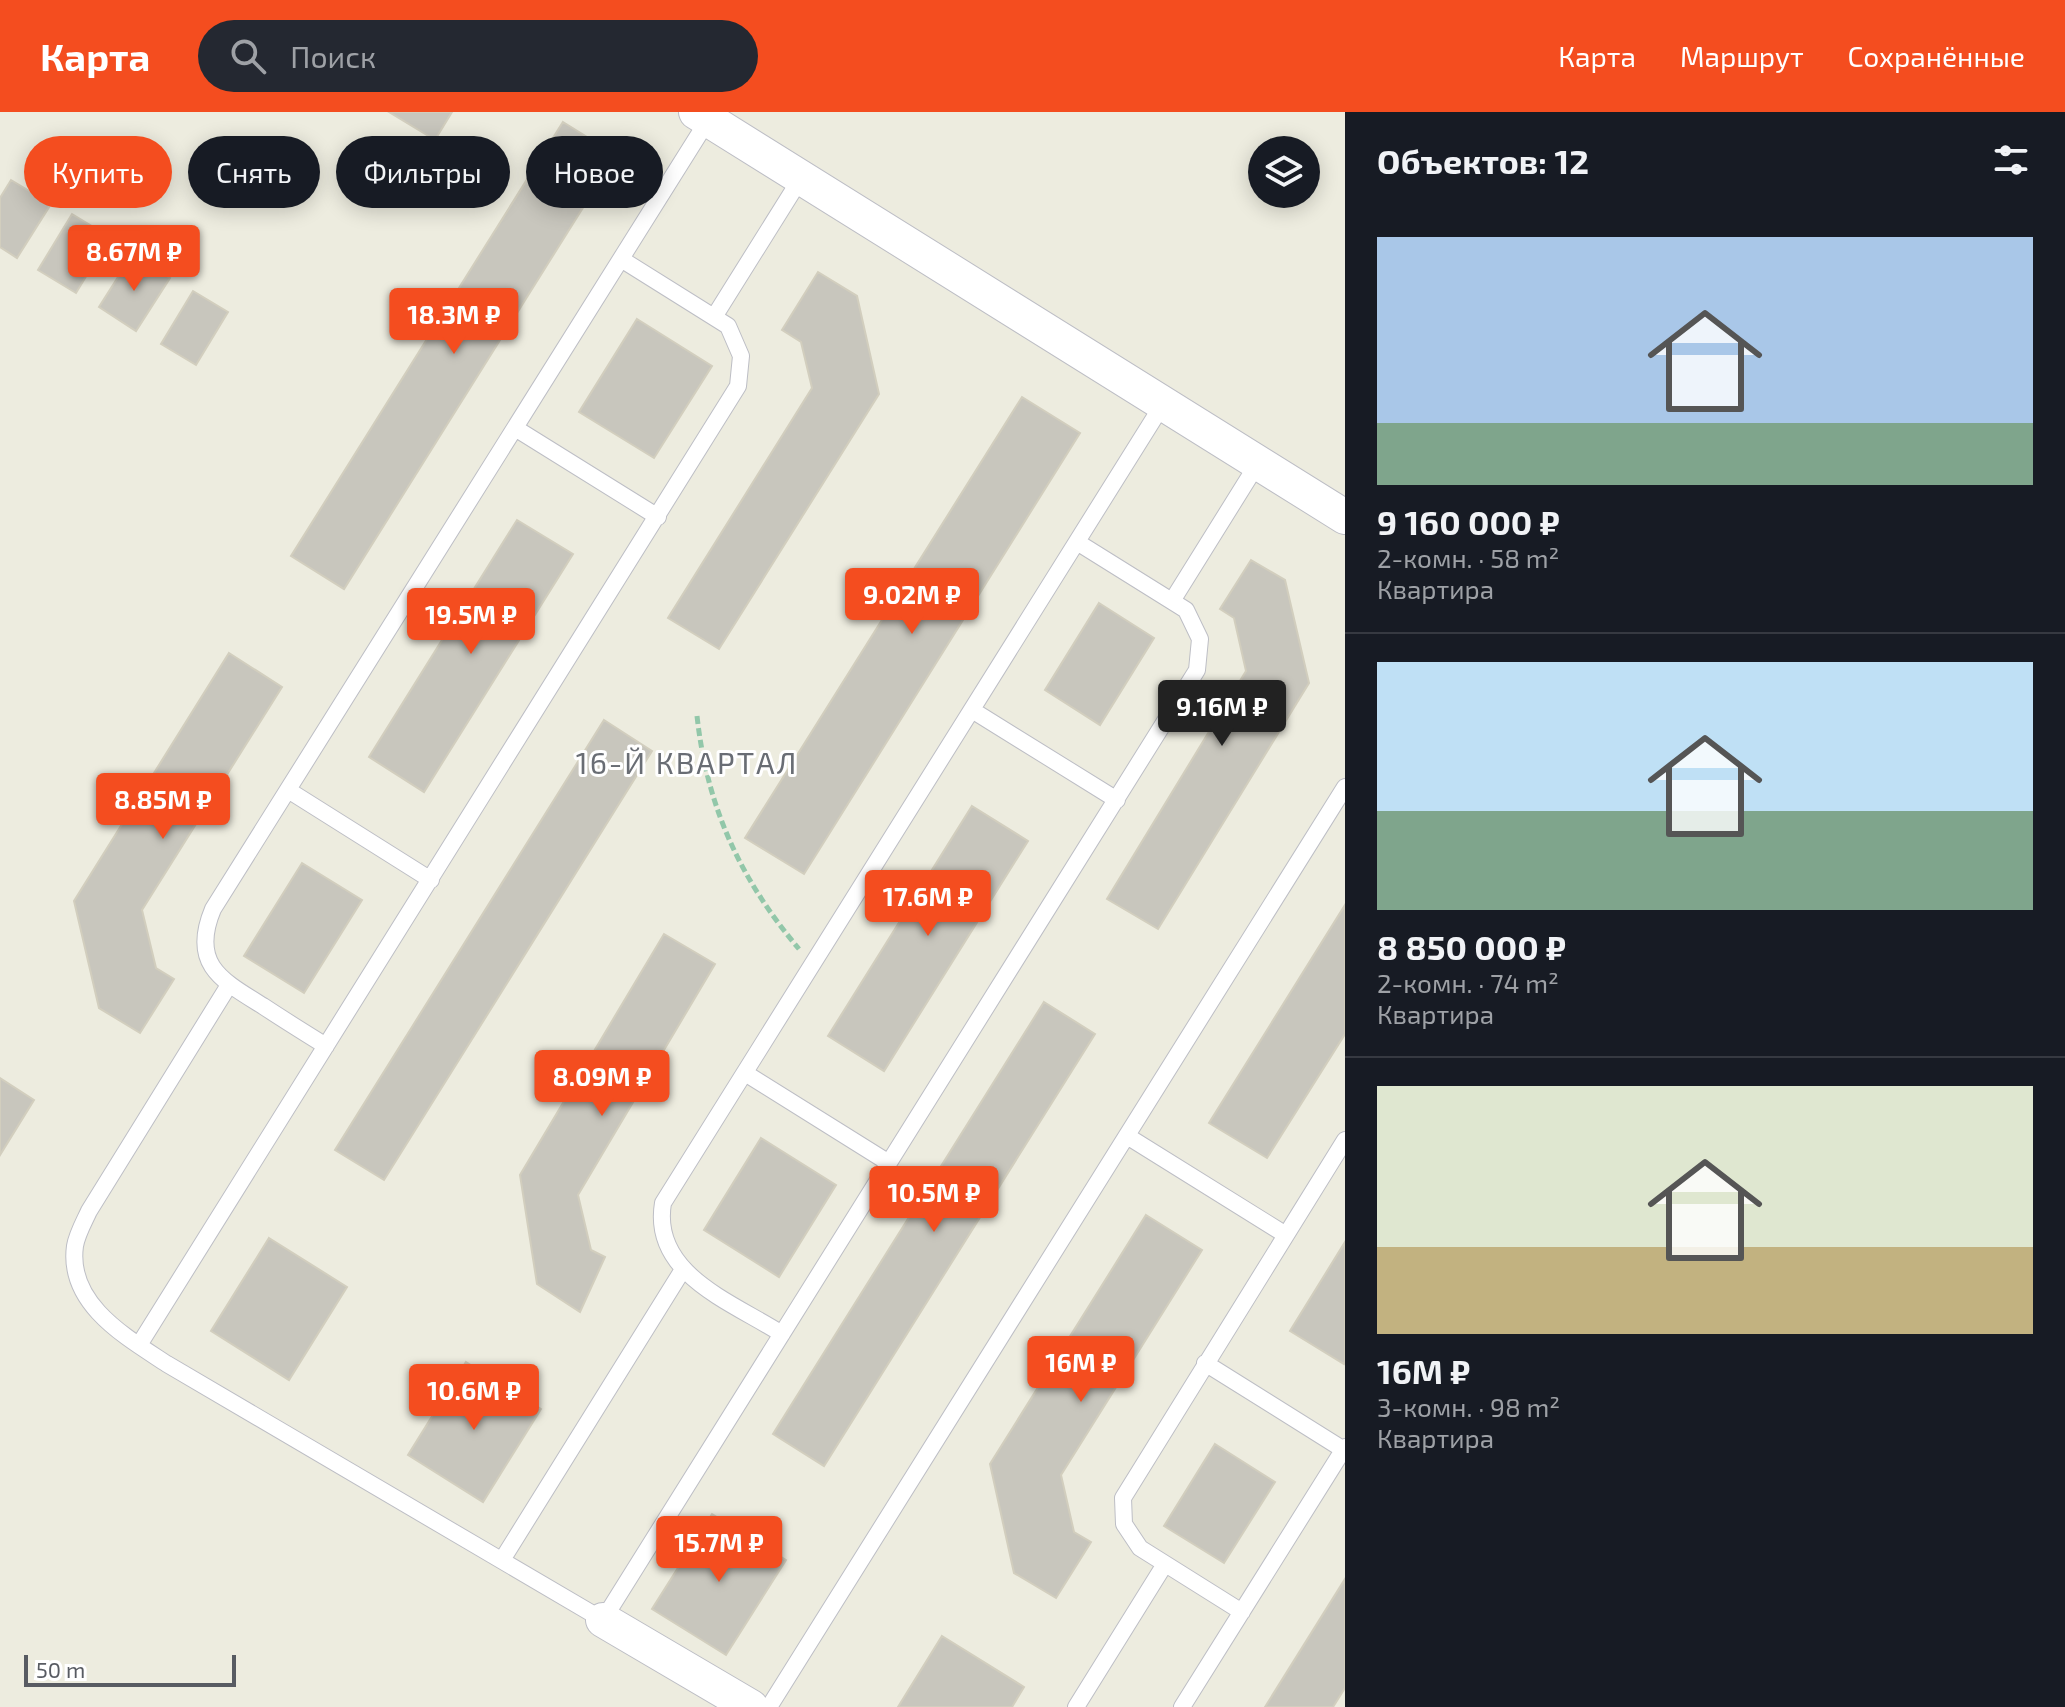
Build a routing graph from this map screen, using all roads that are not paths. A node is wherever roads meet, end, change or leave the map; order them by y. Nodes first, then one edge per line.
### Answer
1 (702, 116) edge
2 (801, 178) junction
3 (621, 259) junction
4 (714, 317) junction
5 (1163, 404) junction
6 (515, 428) junction
7 (1258, 463) junction
8 (658, 517) junction
9 (1345, 517) edge
10 (1077, 542) junction
11 (1172, 601) junction
12 (972, 710) junction
13 (1345, 787) edge
14 (288, 790) junction
15 (1117, 800) junction
16 (431, 880) junction
17 (229, 985) junction
18 (326, 1046) junction
19 (745, 1073) junction
20 (1127, 1136) junction
21 (1345, 1140) edge
22 (889, 1163) junction
23 (1286, 1235) junction
24 (682, 1271) junction
25 (782, 1334) junction
26 (139, 1345) junction
27 (1205, 1363) junction
28 (1344, 1448) edge
29 (502, 1560) junction
30 (1165, 1564) junction
31 (1242, 1612) junction
32 (603, 1620) junction
33 (751, 1707) edge
34 (769, 1707) edge
35 (1076, 1707) edge
36 (1182, 1707) edge

1 - 2 street
1 - 3 lane
2 - 4 lane
2 - 5 street
3 - 4 lane
3 - 6 lane
4 - 8 lane
5 - 7 street
5 - 10 lane
6 - 8 lane
6 - 14 lane
7 - 9 street
7 - 11 lane
8 - 16 lane
10 - 11 lane
10 - 12 lane
11 - 15 lane
12 - 15 lane
12 - 19 lane
13 - 20 lane
14 - 16 lane
14 - 17 lane
15 - 22 lane
16 - 18 lane
17 - 18 lane
17 - 26 lane
18 - 26 lane
19 - 22 lane
19 - 24 lane
20 - 23 lane
20 - 34 lane
21 - 23 lane
22 - 25 lane
23 - 27 lane
24 - 25 lane
24 - 29 lane
25 - 32 lane
26 - 29 lane
27 - 28 lane
27 - 30 lane
28 - 31 lane
29 - 32 lane
30 - 31 lane
30 - 35 lane
31 - 36 lane
32 - 33 street

